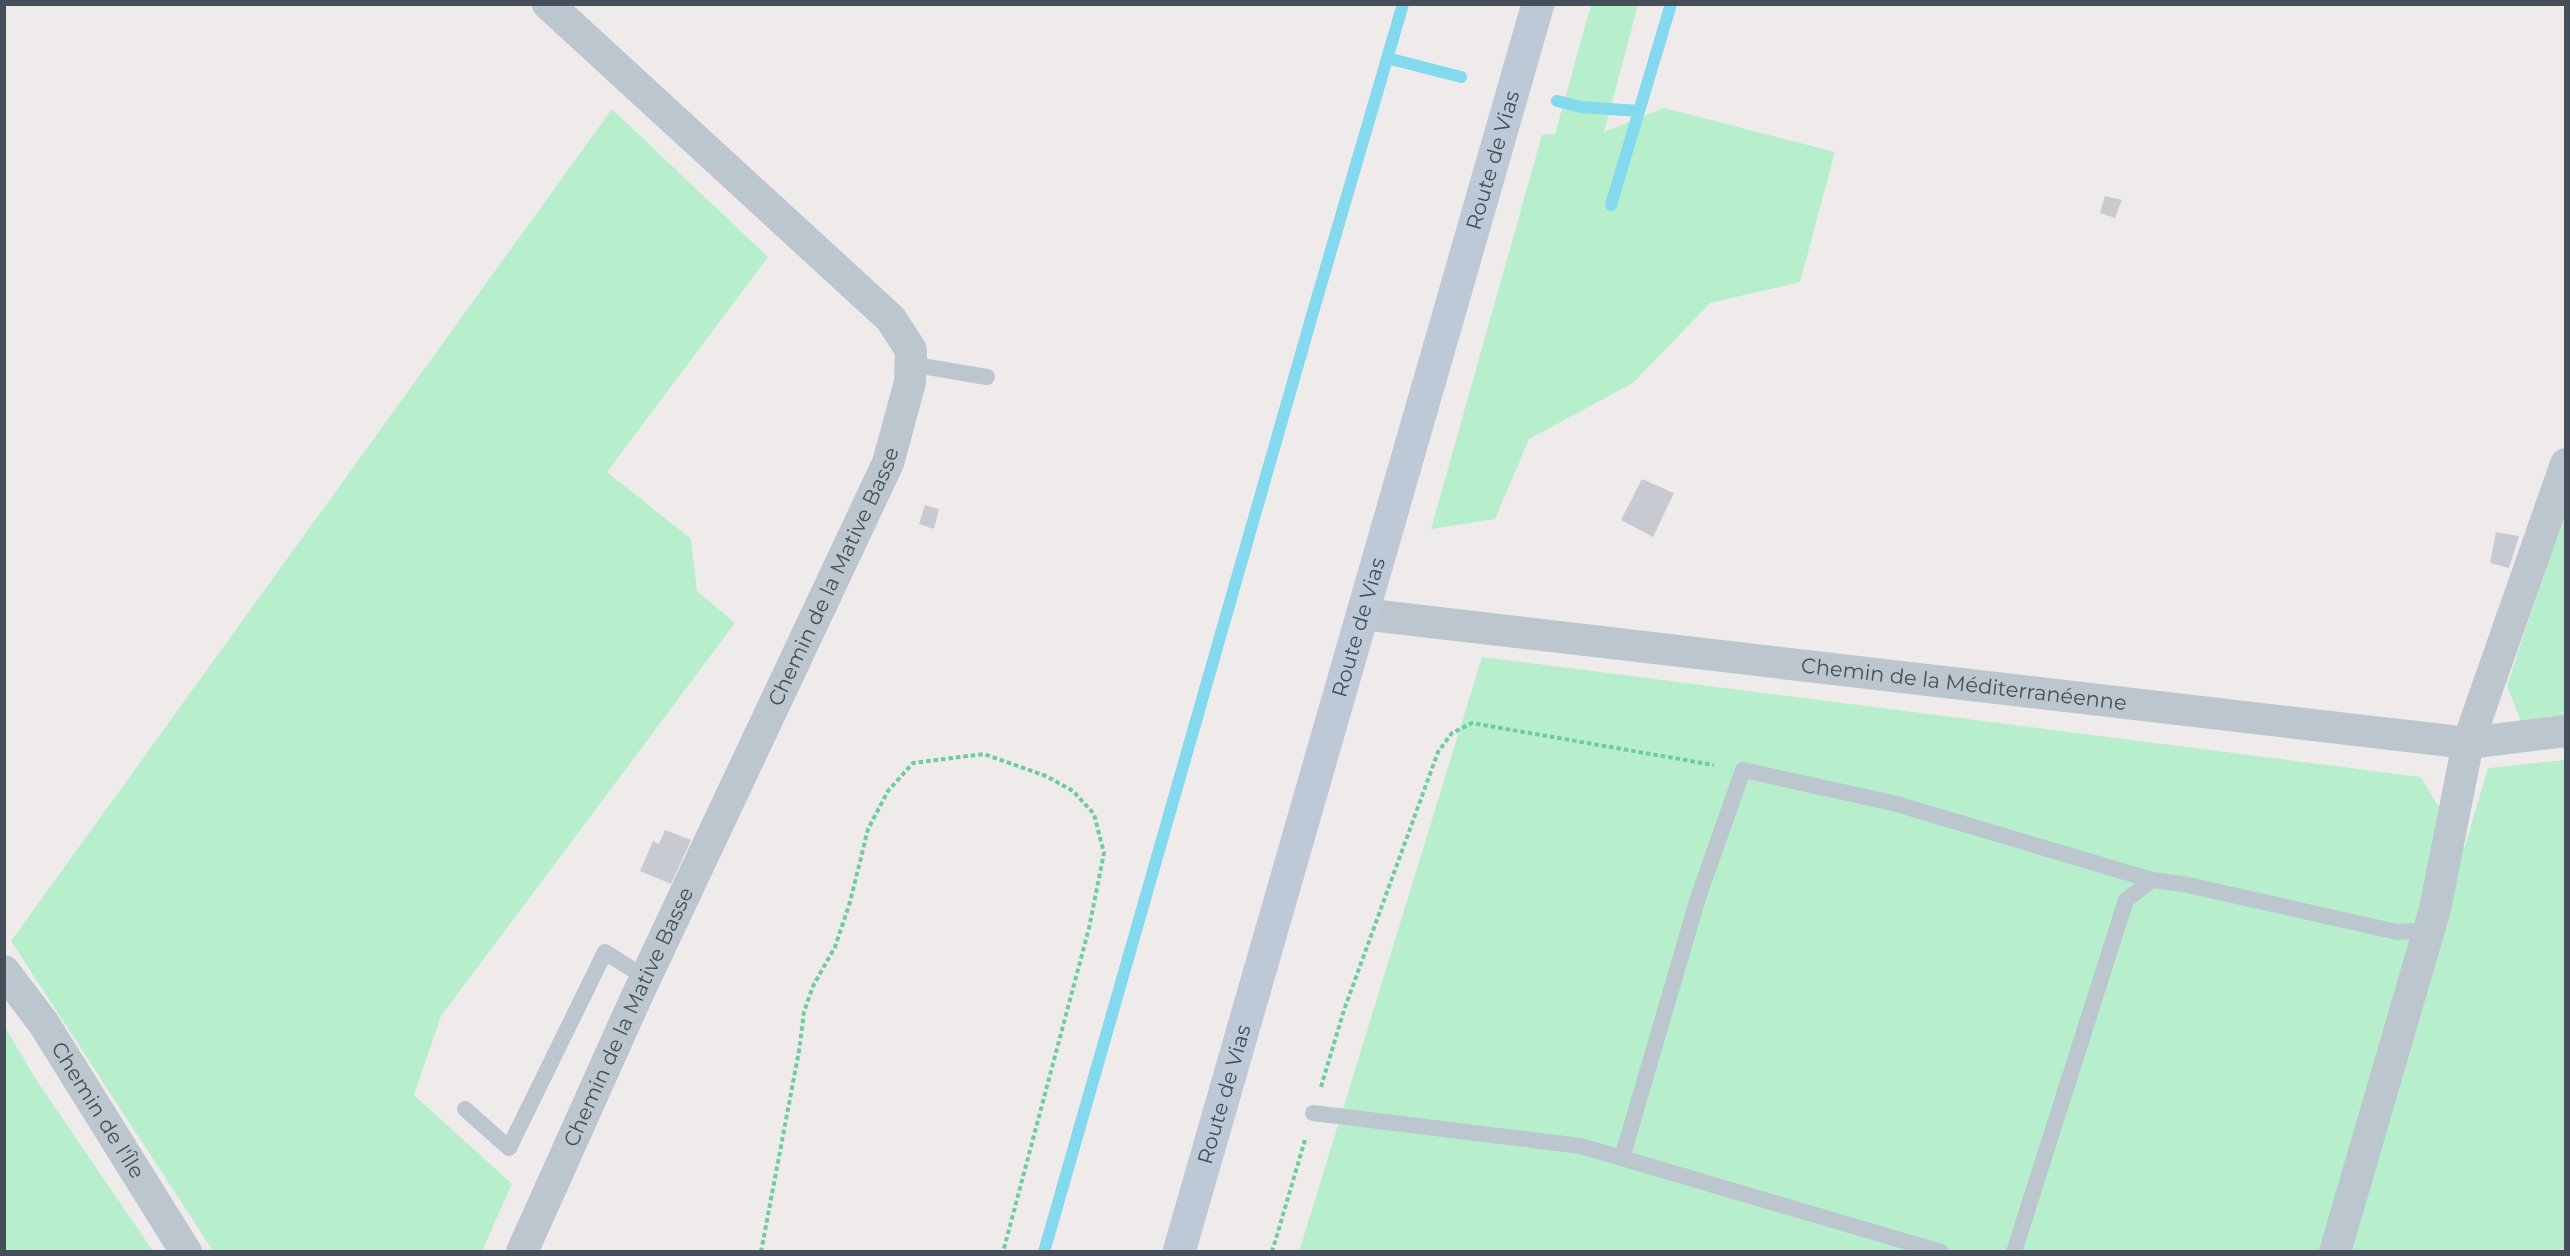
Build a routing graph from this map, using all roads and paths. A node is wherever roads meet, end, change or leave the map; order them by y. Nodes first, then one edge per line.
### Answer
1 (549, 4) edge
2 (1538, 4) edge
3 (910, 364) junction
4 (987, 377) dead end
5 (2565, 464) edge
6 (1362, 614) junction
7 (2565, 731) edge
8 (2468, 743) junction
9 (1743, 770) junction
10 (2152, 880) junction
11 (2429, 930) junction
12 (4, 971) edge
13 (646, 978) junction
14 (465, 1109) dead end
15 (1313, 1113) junction
16 (1622, 1158) junction
17 (186, 1251) edge
18 (522, 1251) edge
19 (761, 1251) edge
20 (1003, 1251) edge
21 (1179, 1251) edge
22 (1272, 1251) edge
23 (1941, 1251) edge
24 (2014, 1251) edge
25 (2335, 1251) edge

1 - 3 street, Chemin de la Mative Basse
2 - 6 main road, Route de Vias
3 - 4 lane
3 - 13 street, Chemin de la Mative Basse
5 - 8 street
6 - 8 street, Chemin de la Méditerranéenne
6 - 21 main road, Route de Vias
7 - 8 street, Chemin de la Méditerranéenne
8 - 11 street
9 - 10 lane
9 - 15 path
9 - 16 lane
10 - 11 lane
10 - 24 lane
11 - 25 street
12 - 17 street, Chemin de l'Île
13 - 14 lane
13 - 18 street, Chemin de la Mative Basse
15 - 16 lane
15 - 22 path
16 - 23 lane
19 - 20 path

